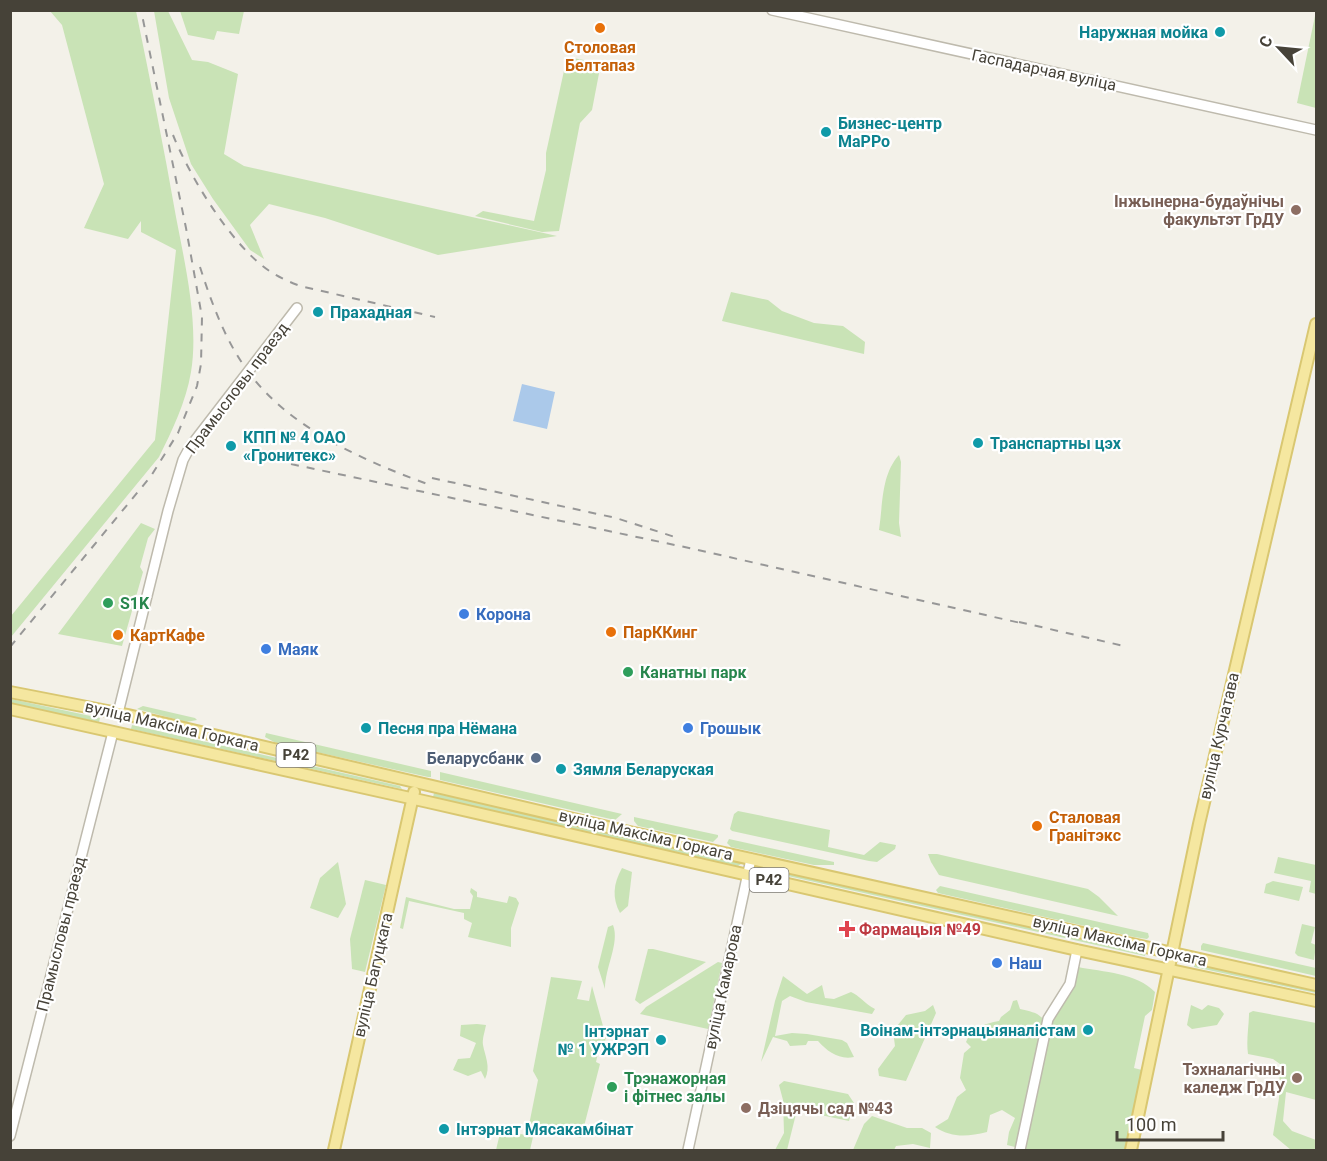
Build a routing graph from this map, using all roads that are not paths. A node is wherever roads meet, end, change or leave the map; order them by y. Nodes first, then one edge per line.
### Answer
1 (771, 10) edge
2 (1317, 130) edge
3 (297, 308) dead end
4 (1317, 324) edge
5 (11, 692) edge
6 (10, 709) edge
7 (118, 713) junction
8 (113, 732) junction
9 (416, 783) junction
10 (413, 799) junction
11 (751, 859) junction
12 (748, 875) junction
13 (1077, 950) junction
14 (1172, 953) junction
15 (1169, 969) junction
16 (1317, 985) edge
17 (1317, 1000) edge
18 (10, 1136) edge
19 (334, 1150) edge
20 (688, 1150) edge
21 (1020, 1150) edge
22 (1131, 1150) edge

1 - 2 street, Гаспадарчая вуліца
3 - 7 street, Прамысловы праезд
4 - 14 main road, вуліца Курчатава
5 - 7 main road, вуліца Максіма Горкага / Р42
6 - 8 main road, вуліца Максіма Горкага / Р42
7 - 9 main road, вуліца Максіма Горкага / Р42
8 - 10 main road, вуліца Максіма Горкага / Р42
8 - 18 street, Прамысловы праезд
9 - 10 main road, вуліца Багуцкага
9 - 11 main road, вуліца Максіма Горкага / Р42
10 - 12 main road, вуліца Максіма Горкага / Р42
10 - 19 main road, вуліца Багуцкага
11 - 12 street, вуліца Камарова
11 - 14 main road, вуліца Максіма Горкага / Р42
12 - 13 main road, вуліца Максіма Горкага / Р42
12 - 20 street, вуліца Камарова
13 - 15 main road, вуліца Максіма Горкага / Р42
13 - 21 street
14 - 15 main road, вуліца Курчатава
14 - 16 main road, вуліца Максіма Горкага / Р42
15 - 17 main road, вуліца Максіма Горкага / Р42
15 - 22 main road, вуліца Курчатава

